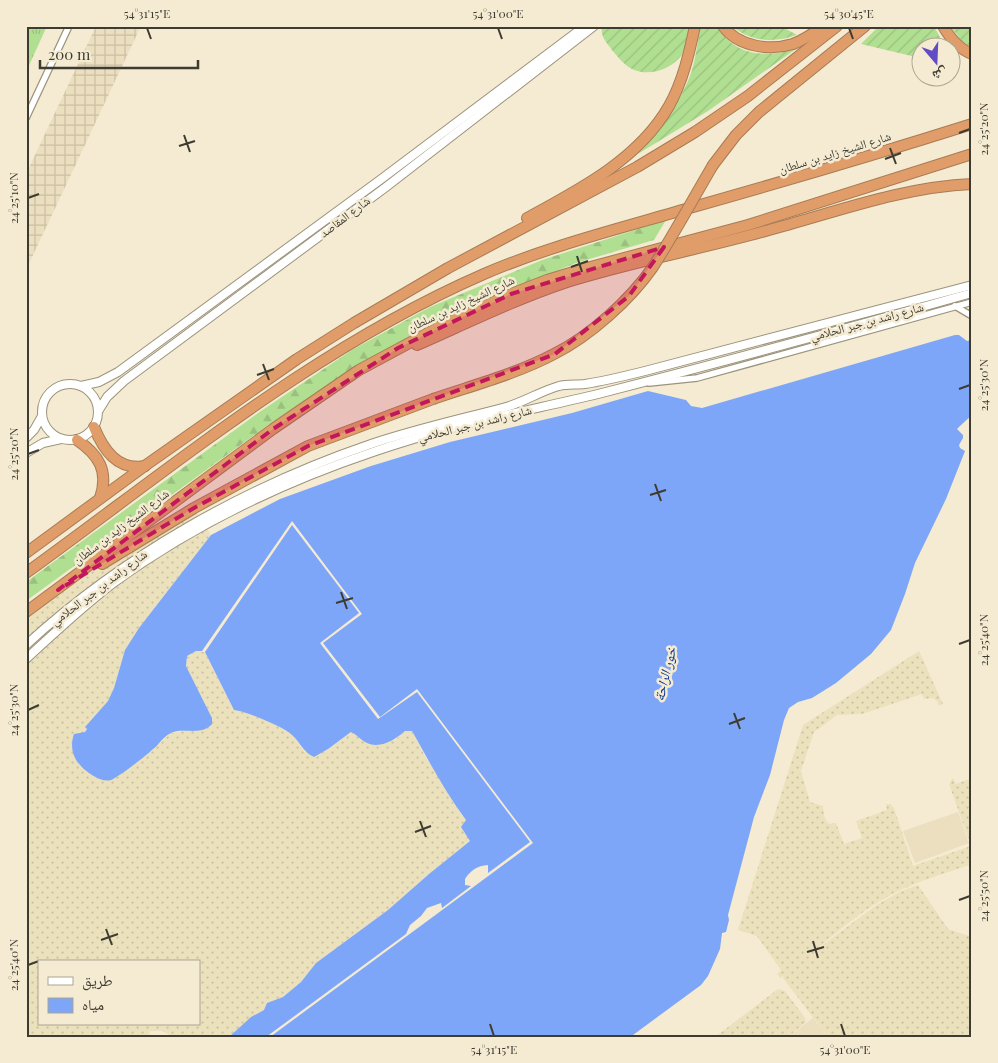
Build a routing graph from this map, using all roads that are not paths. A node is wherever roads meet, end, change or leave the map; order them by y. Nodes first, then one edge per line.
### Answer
1 (69, 26) edge
2 (585, 26) edge
3 (594, 26) edge
4 (695, 26) edge
5 (723, 26) edge
6 (865, 26) edge
7 (943, 26) edge
8 (831, 28) edge
9 (972, 54) edge
10 (26, 118) edge
11 (972, 124) edge
12 (972, 154) edge
13 (972, 184) edge
14 (448, 268) junction
15 (972, 286) edge
16 (972, 293) edge
17 (972, 302) edge
18 (955, 306) junction
19 (972, 316) edge
20 (714, 362) junction
21 (359, 370) junction
22 (685, 380) junction
23 (596, 382) junction
24 (634, 384) junction
25 (81, 386) junction
26 (568, 400) junction
27 (99, 410) junction
28 (42, 416) junction
29 (94, 427) junction
30 (26, 438) edge
31 (61, 439) junction
32 (78, 440) junction
33 (26, 453) edge
34 (146, 466) junction
35 (100, 498) junction
36 (26, 553) edge
37 (26, 573) edge
38 (58, 590) junction
39 (26, 612) edge
40 (26, 645) edge
41 (26, 659) edge

1 - 10 street
2 - 25 main road, شارع المقاصد
3 - 27 main road, شارع المقاصد
4 - 14 highway
5 - 8 highway
6 - 38 highway, bridge
7 - 9 highway
8 - 14 highway
11 - 37 highway, شارع الشيخ زايد بن سلطان
12 - 21 highway, شارع الشيخ زايد بن سلطان
13 - 21 highway
14 - 34 highway
15 - 23 main road, شارع راشد بن جبر الحلامي
16 - 20 main road, شارع راشد بن جبر الحلامي
17 - 18 street
18 - 19 street
18 - 22 street
20 - 22 main road
20 - 24 main road, شارع راشد بن جبر الحلامي
21 - 38 highway, شارع الشيخ زايد بن سلطان
22 - 24 street
23 - 26 main road
23 - 40 main road, شارع راشد بن جبر الحلامي
24 - 26 main road, شارع راشد بن جبر الحلامي
25 - 27 main road
25 - 28 main road
26 - 41 main road, شارع راشد بن جبر الحلامي
27 - 29 main road
28 - 30 main road
28 - 31 main road
29 - 32 main road
29 - 34 highway
31 - 32 main road
31 - 33 main road
32 - 35 highway
34 - 35 highway
35 - 36 highway
38 - 39 highway, شارع الشيخ زايد بن سلطان

